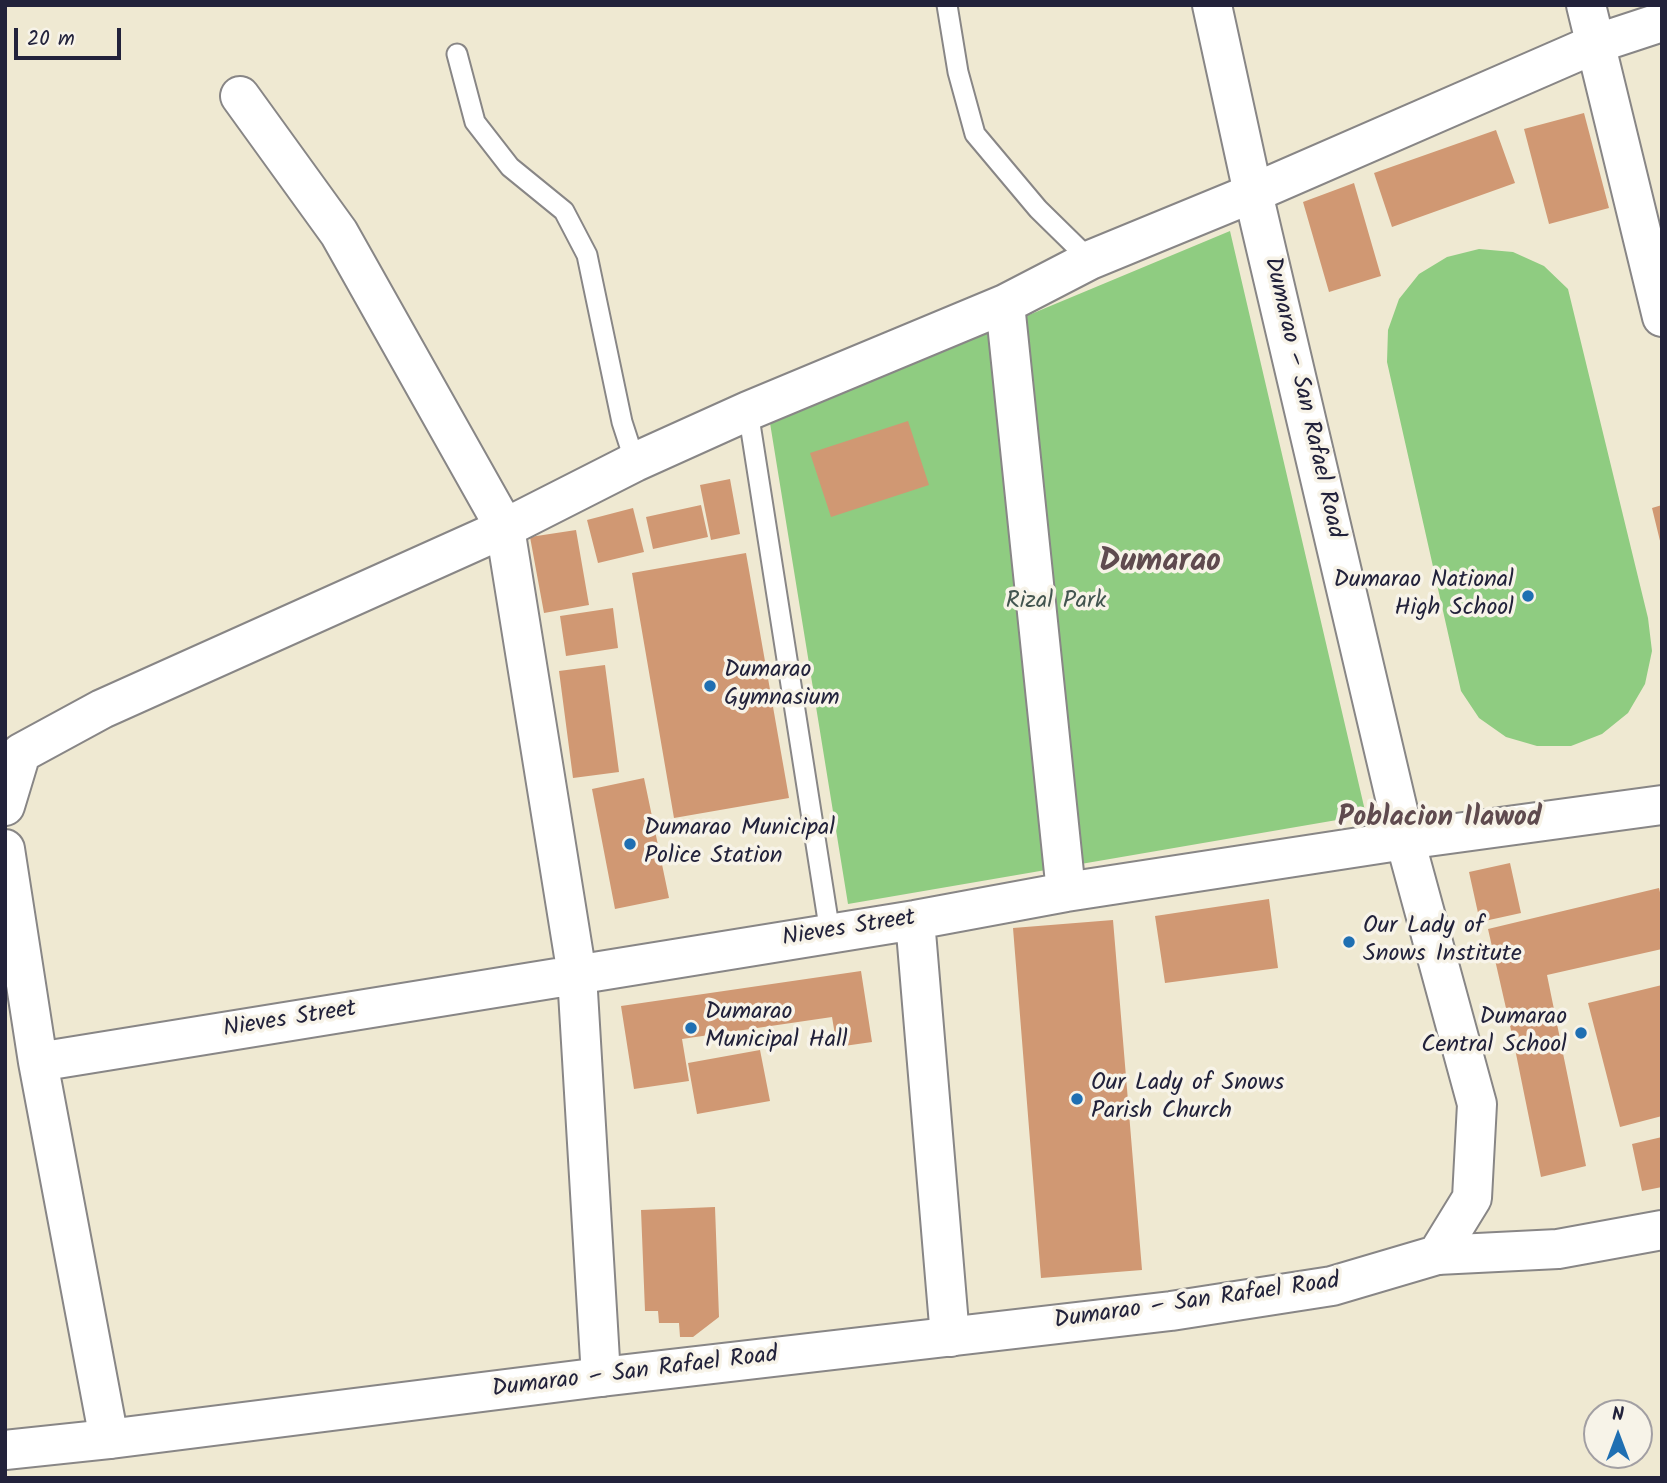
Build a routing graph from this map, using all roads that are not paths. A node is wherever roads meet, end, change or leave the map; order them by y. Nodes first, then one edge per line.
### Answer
1 (947, 5) edge
2 (1212, 5) edge
3 (1586, 5) edge
4 (1662, 22) edge
5 (1594, 44) junction
6 (457, 54) dead end
7 (240, 96) dead end
8 (1253, 193) junction
9 (1090, 260) junction
10 (1004, 304) junction
11 (1662, 317) edge
12 (747, 411) junction
13 (635, 462) junction
14 (505, 528) junction
15 (13, 754) edge
16 (1662, 805) edge
17 (5, 806) edge
18 (1405, 840) junction
19 (5, 849) edge
20 (1066, 892) junction
21 (915, 920) junction
22 (830, 933) junction
23 (577, 975) junction
24 (38, 1062) junction
25 (1662, 1230) edge
26 (1437, 1255) junction
27 (950, 1337) junction
28 (601, 1377) junction
29 (109, 1439) junction
30 (5, 1450) edge

1 - 9 lane
2 - 8 street, Dumarao – San Rafael Road
3 - 5 street
4 - 5 street
5 - 8 street
5 - 11 street
6 - 13 lane
7 - 14 street
8 - 9 street
8 - 18 street, Dumarao – San Rafael Road
9 - 10 street
10 - 12 street
10 - 20 street
12 - 13 street
12 - 22 lane
13 - 14 street
14 - 15 street
14 - 23 street
15 - 17 street
16 - 18 street, Nieves Street
18 - 20 street, Nieves Street
18 - 26 street, Dumarao – San Rafael Road
19 - 24 street
20 - 21 street, Nieves Street
21 - 22 street, Nieves Street
21 - 27 street
22 - 23 street, Nieves Street
23 - 24 street, Nieves Street
23 - 28 street
24 - 29 street
25 - 26 street
26 - 27 street, Dumarao – San Rafael Road
27 - 28 street, Dumarao – San Rafael Road
28 - 29 street, Dumarao – San Rafael Road
29 - 30 street, Dumarao – San Rafael Road

